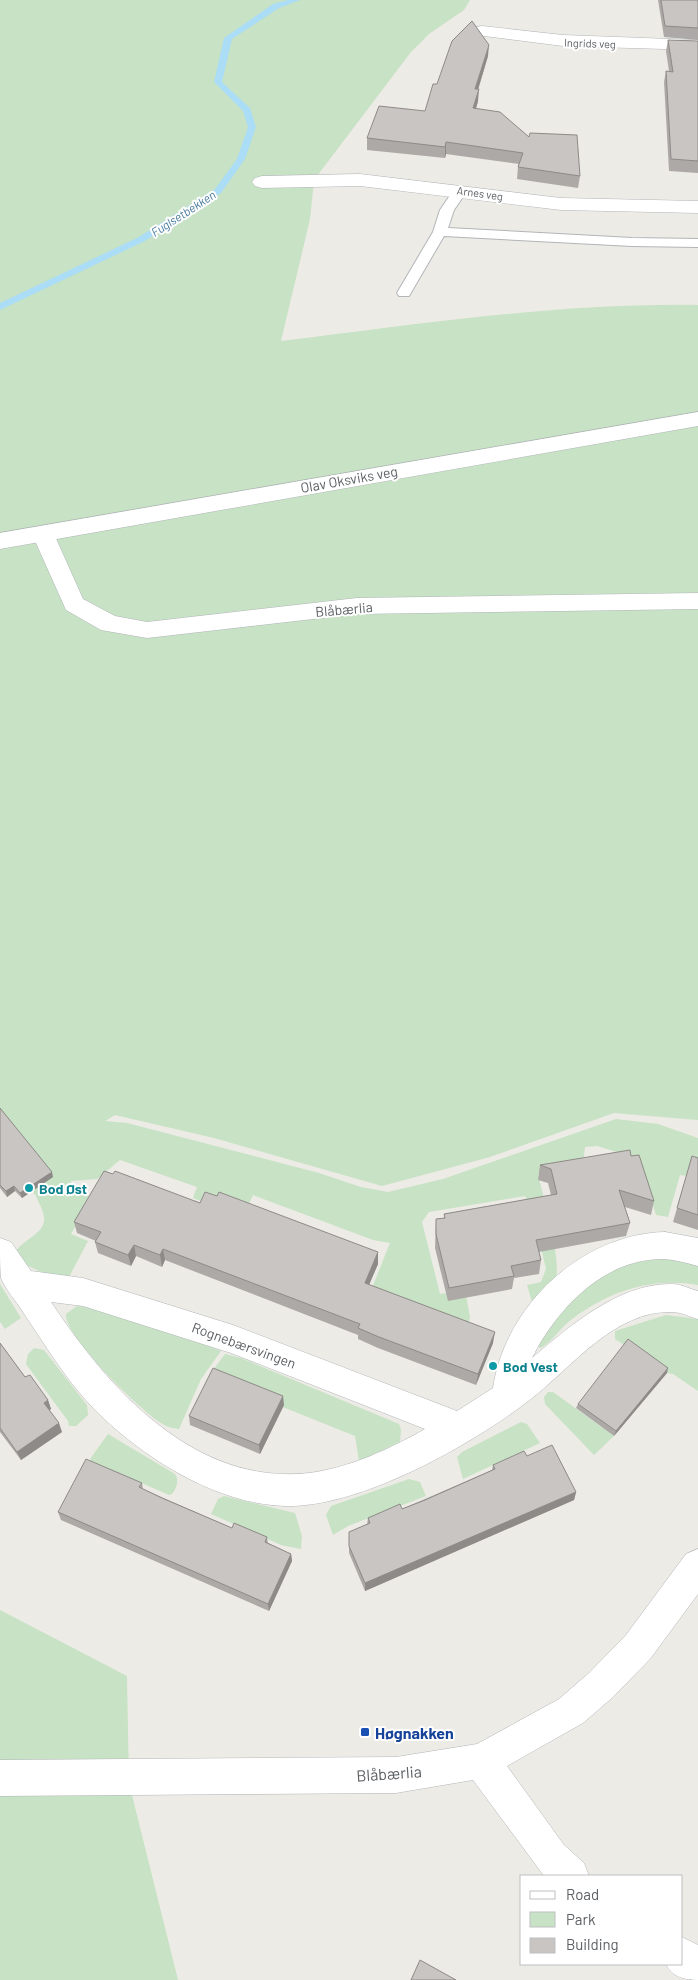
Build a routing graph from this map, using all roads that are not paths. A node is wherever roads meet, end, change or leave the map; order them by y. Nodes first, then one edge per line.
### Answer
1 (482, 30) dead end
2 (698, 45) edge
3 (262, 182) dead end
4 (460, 191) junction
5 (698, 207) edge
6 (440, 232) junction
7 (698, 243) edge
8 (404, 293) dead end
9 (698, 419) edge
10 (43, 534) junction
11 (0, 541) edge
12 (698, 601) edge
13 (0, 1252) edge
14 (698, 1252) edge
15 (24, 1284) junction
16 (698, 1305) edge
17 (508, 1397) junction
18 (458, 1427) junction
19 (698, 1566) edge
20 (481, 1761) junction
21 (0, 1778) edge
22 (570, 1875) edge
23 (683, 1957) edge
24 (698, 1967) edge

1 - 2 street, Ingrids veg
3 - 4 street, Arnes veg
4 - 5 street, Arnes veg
4 - 6 lane
6 - 7 lane
6 - 8 lane
9 - 10 street, Olav Oksviks veg
10 - 11 street, Olav Oksviks veg
10 - 12 street, Blåbærlia
13 - 15 street
14 - 17 street
15 - 18 street, Rognebærsvingen
15 - 18 street
16 - 17 street
17 - 18 street
19 - 20 street, Blåbærlia
20 - 21 street, Blåbærlia
20 - 22 street
23 - 24 street

